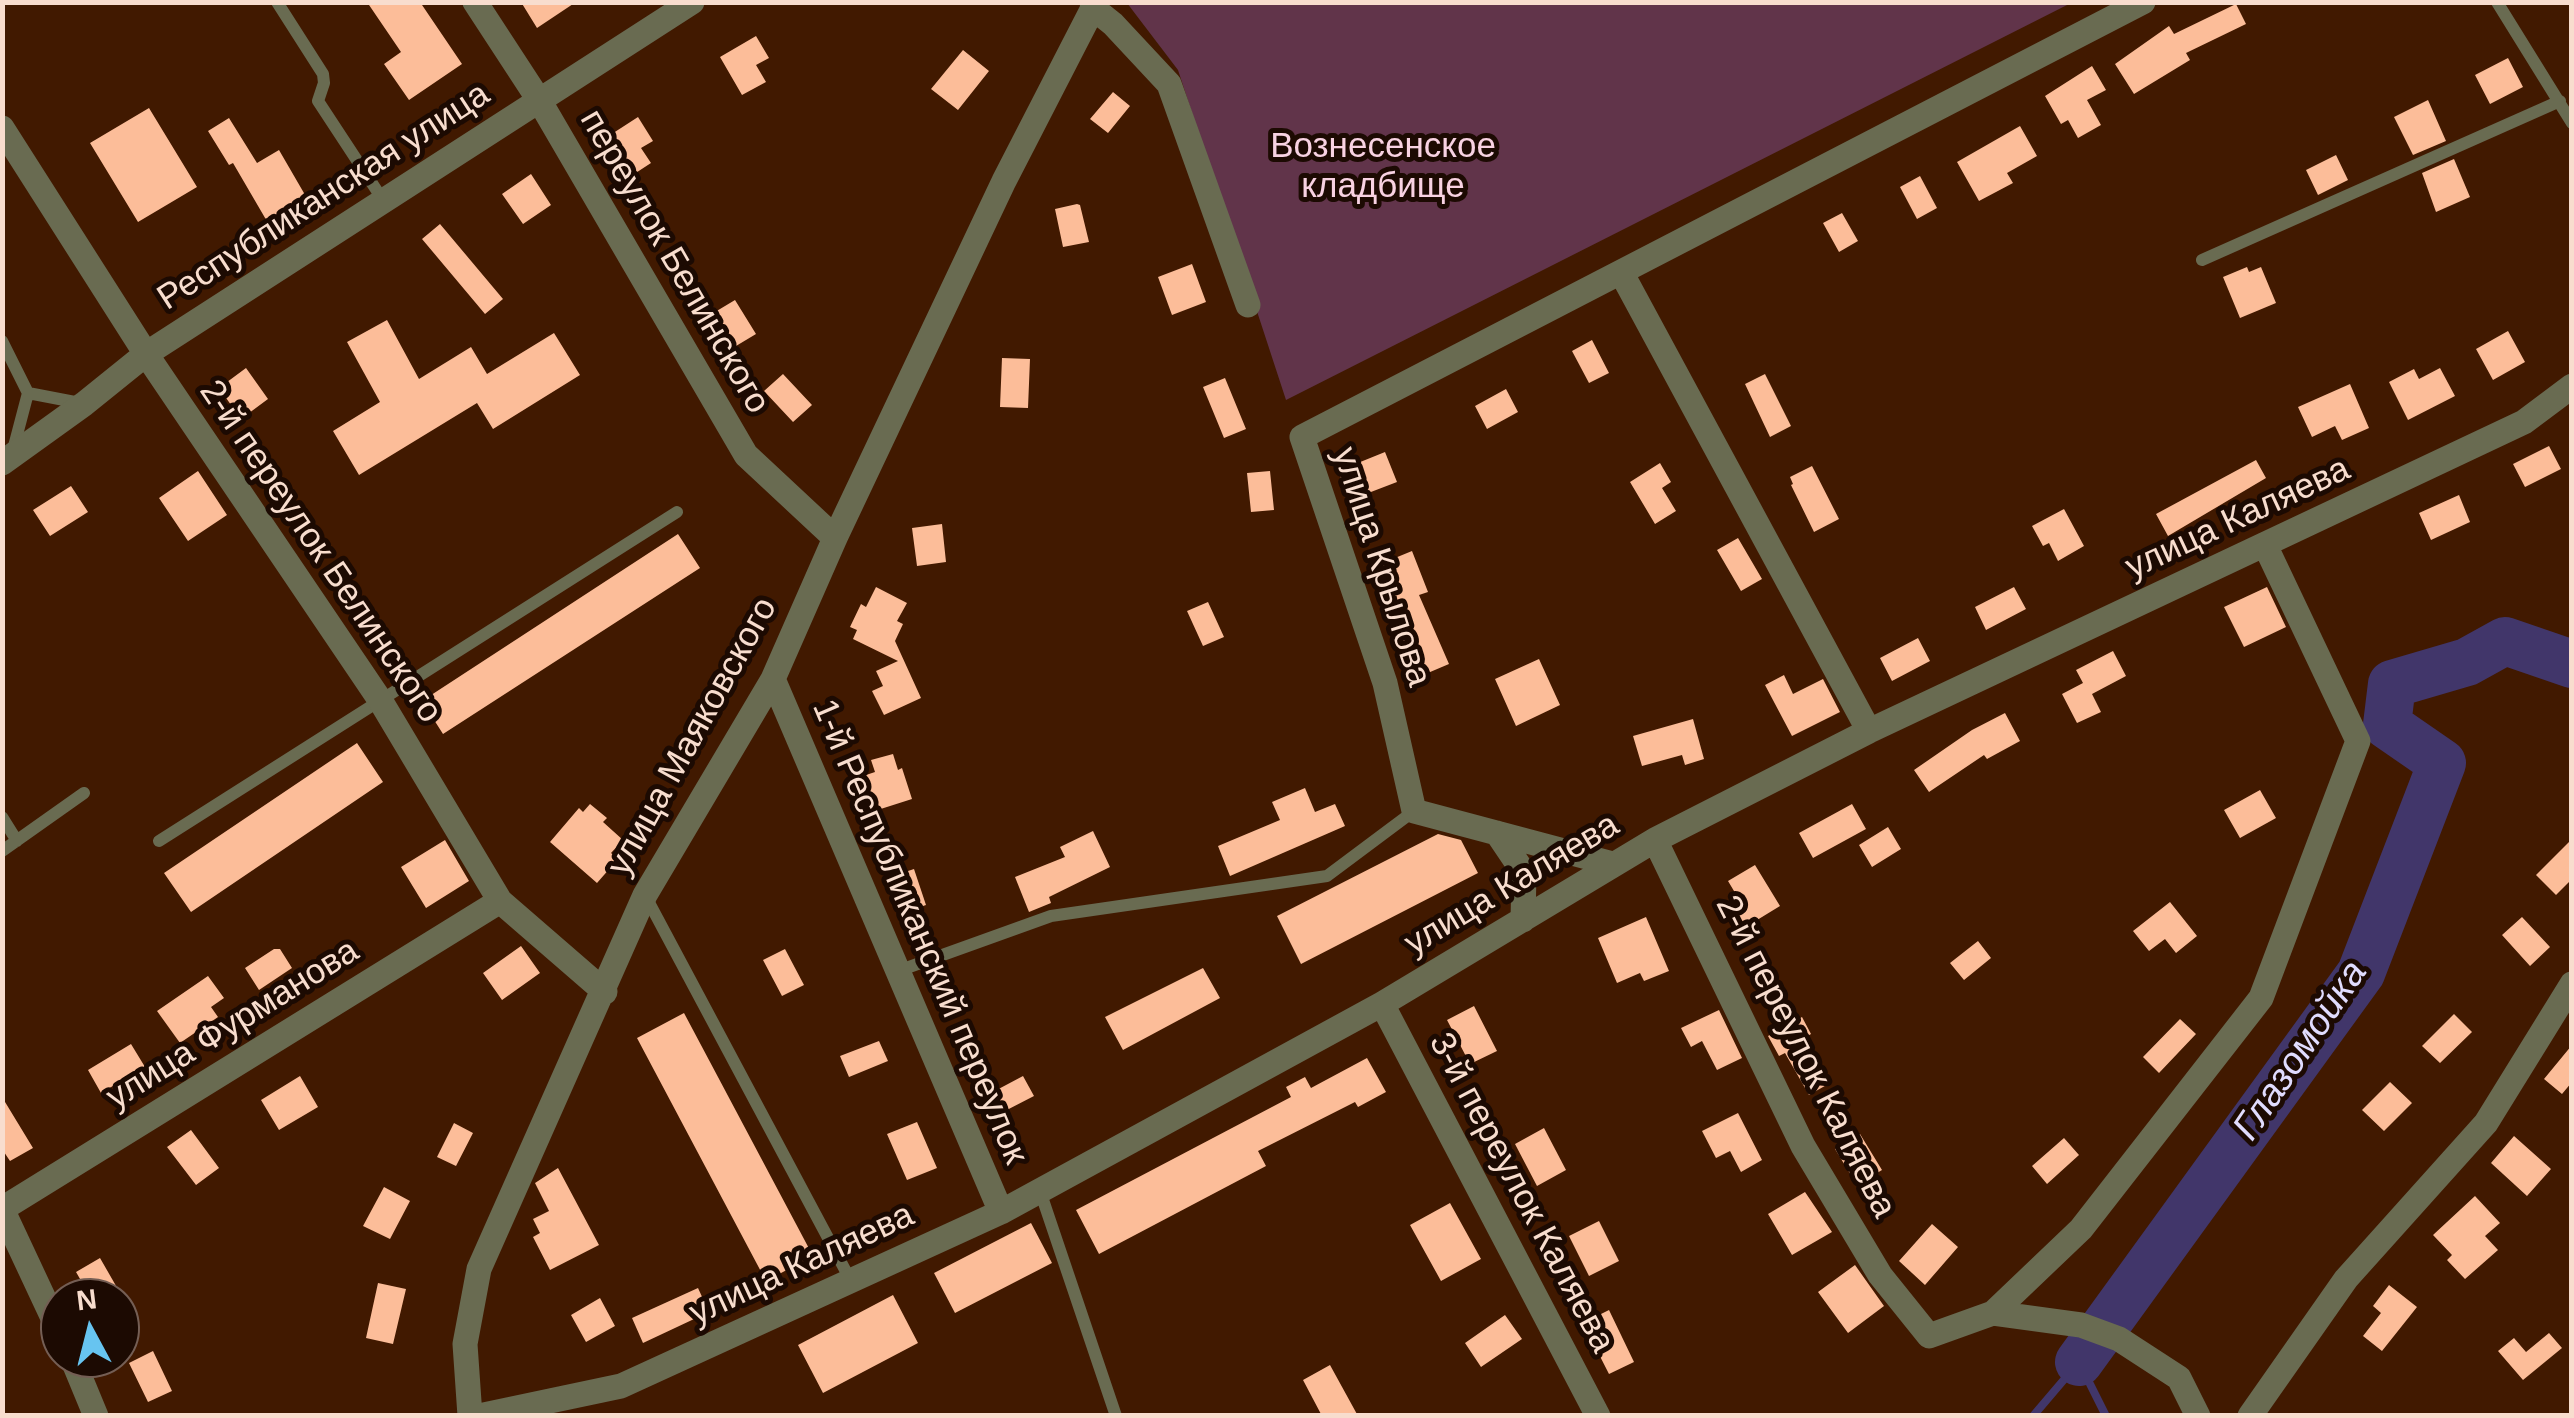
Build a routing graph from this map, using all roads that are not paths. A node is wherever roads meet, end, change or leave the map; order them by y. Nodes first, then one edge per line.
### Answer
1 (277, 2) edge
2 (475, 2) edge
3 (692, 2) edge
4 (2143, 2) edge
5 (2498, 2) edge
6 (1092, 5) edge
7 (539, 100) junction
8 (2560, 101) junction
9 (2572, 123) edge
10 (2, 128) edge
11 (383, 200) junction
12 (2202, 260) dead end
13 (1622, 274) junction
14 (1248, 304) dead end
15 (2, 341) edge
16 (146, 354) junction
17 (2572, 386) edge
18 (28, 393) junction
19 (84, 404) junction
20 (7, 460) edge
21 (677, 512) dead end
22 (835, 538) junction
23 (2265, 545) junction
24 (773, 679) junction
25 (380, 700) junction
26 (1870, 731) junction
27 (84, 793) dead end
28 (1414, 811) junction
29 (2, 817) edge
30 (1497, 833) junction
31 (1656, 840) junction
32 (18, 841) junction
33 (159, 841) dead end
34 (2, 850) edge
35 (1612, 864) junction
36 (645, 894) junction
37 (500, 901) junction
38 (1523, 920) junction
39 (898, 971) junction
40 (2572, 984) edge
41 (604, 992) junction
42 (1382, 1004) junction
43 (1040, 1191) junction
44 (3, 1209) edge
45 (1001, 1212) junction
46 (851, 1280) junction
47 (40, 1289) edge
48 (1993, 1313) junction
49 (80, 1378) edge
50 (96, 1416) edge
51 (470, 1416) edge
52 (478, 1416) edge
53 (1116, 1416) edge
54 (1598, 1416) edge
55 (2198, 1416) edge
56 (2250, 1416) edge

1 - 11 lane
2 - 7 street, переулок Белинского
3 - 7 street, Республиканская улица
4 - 13 street, улица Крылова
5 - 8 lane
6 - 14 street
6 - 22 street, улица Маяковского
7 - 11 street, Республиканская улица
7 - 22 street, переулок Белинского
8 - 9 lane
8 - 12 lane
10 - 16 street, 2-й переулок Белинского
11 - 16 street, Республиканская улица
13 - 26 street
13 - 28 street, улица Крылова
15 - 18 lane
16 - 19 street, Республиканская улица
16 - 25 street, 2-й переулок Белинского
17 - 23 street, улица Каляева
18 - 19 lane
18 - 20 lane
19 - 20 street, Республиканская улица
21 - 25 lane
22 - 24 street, улица Маяковского
23 - 26 street, улица Каляева
23 - 48 street, 2-й переулок Каляева
24 - 36 street, улица Маяковского
24 - 39 street, 1-й Республиканский переулок
25 - 33 lane
25 - 37 street, 2-й переулок Белинского
26 - 31 street, улица Каляева
27 - 32 lane
28 - 30 street
28 - 39 lane
29 - 32 lane
30 - 35 street
30 - 38 street
31 - 35 street, улица Каляева
31 - 48 street, 2-й переулок Каляева
32 - 34 lane
35 - 38 street, улица Каляева
36 - 41 street, улица Маяковского
36 - 46 lane
37 - 41 street, 2-й переулок Белинского
37 - 44 street, улица Фурманова
38 - 42 street, улица Каляева
39 - 45 street, 1-й Республиканский переулок
40 - 56 street
41 - 51 street, улица Маяковского
42 - 43 street, улица Каляева
42 - 54 street, 3-й переулок Каляева
43 - 45 street, улица Каляева
43 - 53 lane
44 - 47 street
45 - 46 street, улица Каляева
46 - 52 street, улица Каляева
48 - 55 street
49 - 50 street

